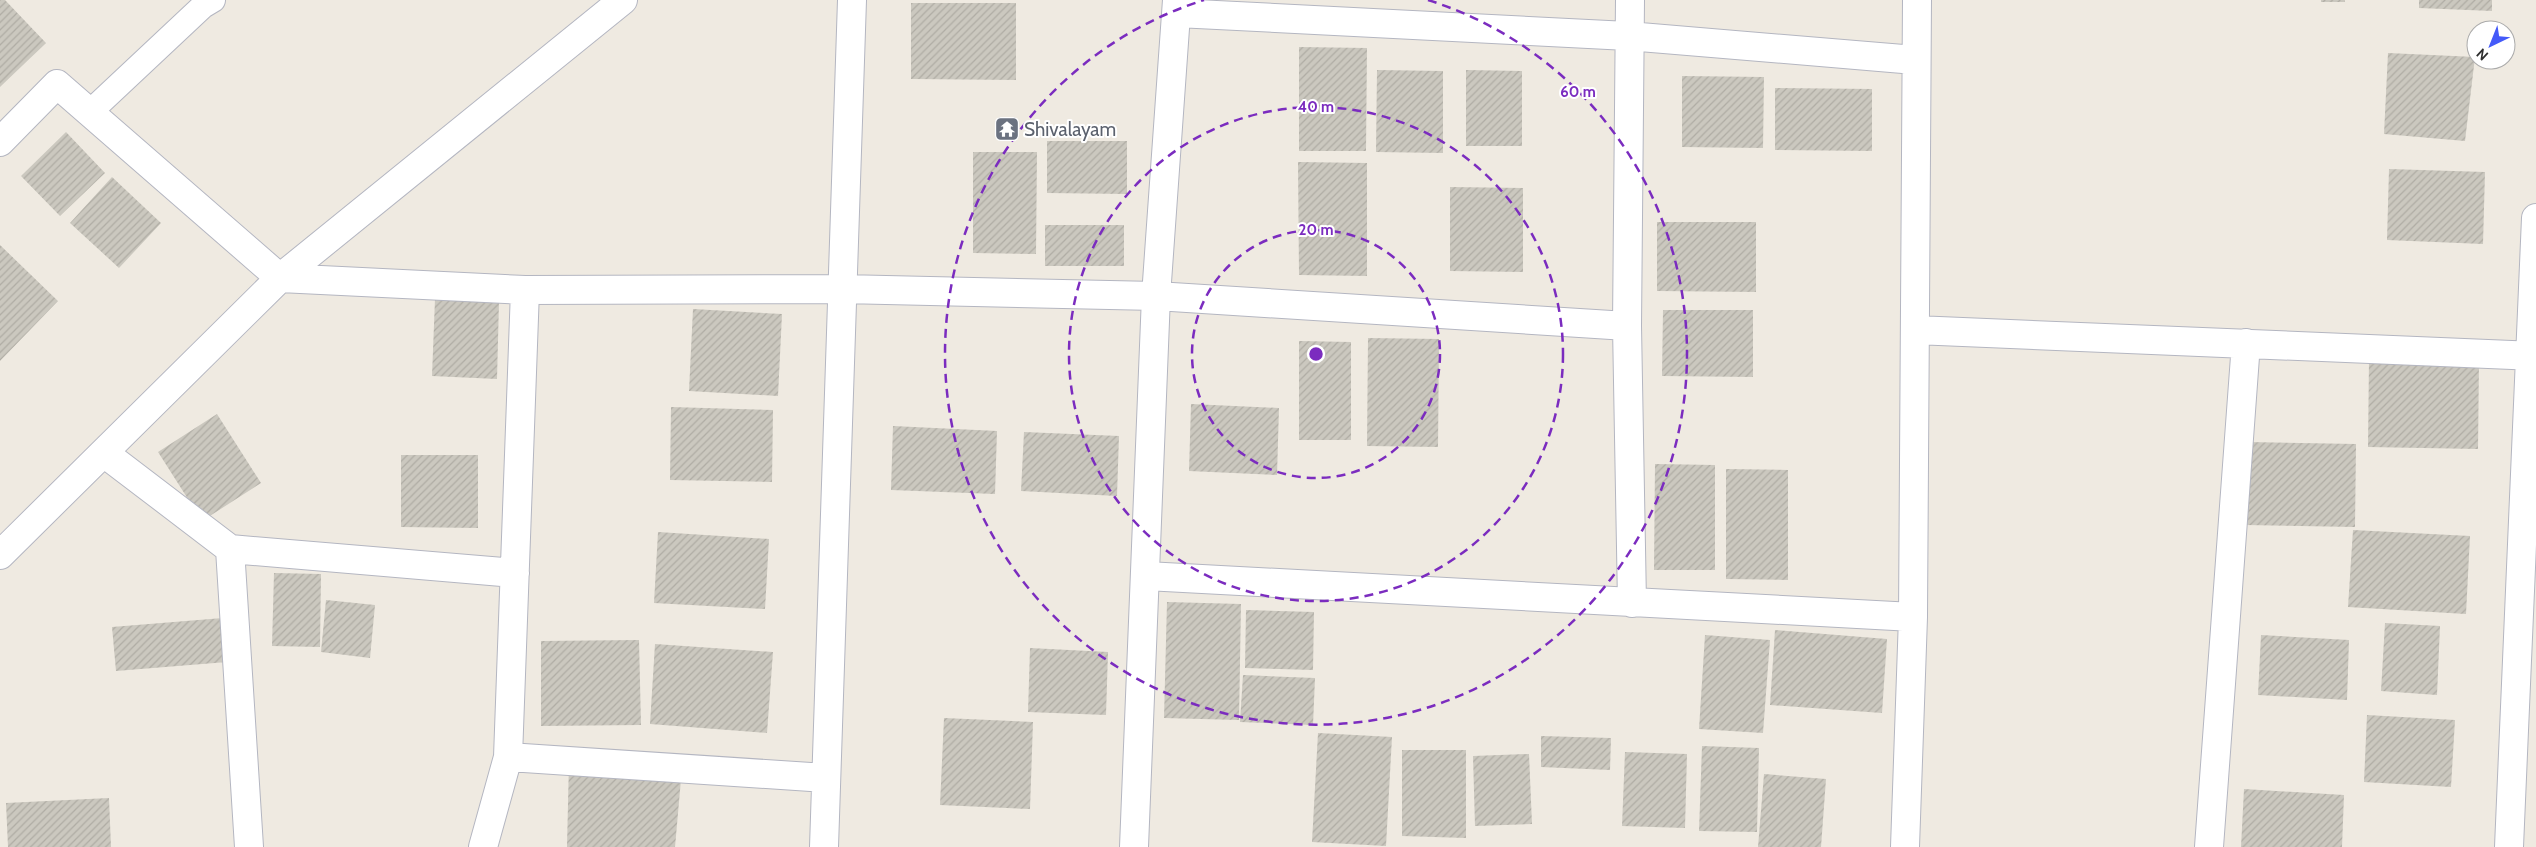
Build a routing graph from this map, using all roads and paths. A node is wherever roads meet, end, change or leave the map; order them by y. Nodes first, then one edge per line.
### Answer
1 (213, 0) edge
2 (623, 0) edge
3 (852, 0) edge
4 (1630, 0) edge
5 (1917, 0) edge
6 (1177, 6) edge
7 (1628, 36) junction
8 (1915, 60) junction
9 (90, 112) junction
10 (0, 142) edge
11 (2536, 218) edge
12 (280, 278) junction
13 (842, 289) junction
14 (525, 290) junction
15 (1156, 296) junction
16 (1627, 326) junction
17 (1915, 330) junction
18 (2246, 343) junction
19 (2532, 356) edge
20 (104, 453) junction
21 (230, 549) junction
22 (0, 555) edge
23 (515, 573) junction
24 (1146, 576) junction
25 (1632, 603) junction
26 (1913, 617) junction
27 (508, 757) junction
28 (826, 778) junction
29 (249, 847) edge
30 (483, 847) edge
31 (824, 847) edge
32 (1134, 847) edge
33 (1905, 847) edge
34 (2209, 847) edge
35 (2509, 847) edge

1 - 9 lane
2 - 12 street
3 - 13 street
4 - 7 street
5 - 8 street
6 - 7 street
6 - 15 street
7 - 8 street
7 - 16 street
8 - 17 street
9 - 10 street
9 - 12 street
11 - 19 street
12 - 14 street
12 - 20 street
13 - 14 street
13 - 15 street
13 - 28 street
14 - 23 street
15 - 16 street
15 - 24 street
16 - 25 street
17 - 18 street
17 - 26 street
18 - 19 street
18 - 34 street
19 - 35 street
20 - 21 street
20 - 22 street
21 - 23 street
21 - 29 street
23 - 27 street
24 - 25 street
24 - 32 street
25 - 26 street
26 - 33 street
27 - 28 street
27 - 30 street
28 - 31 street

